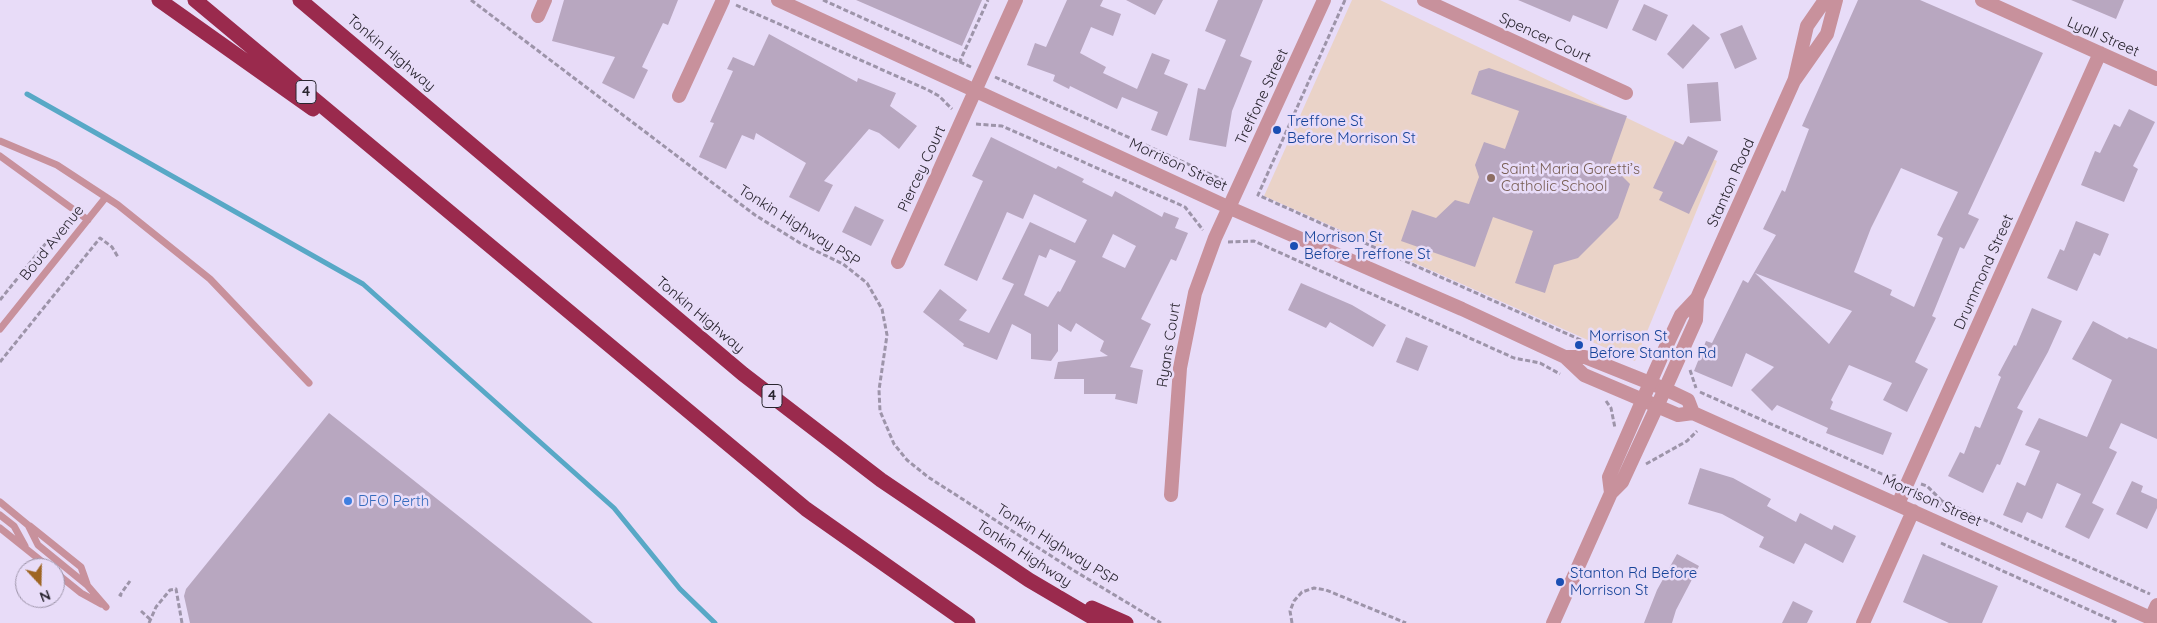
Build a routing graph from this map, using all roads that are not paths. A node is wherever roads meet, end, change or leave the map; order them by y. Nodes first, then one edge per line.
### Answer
1 (159, 0) edge
2 (195, 0) edge
3 (300, 0) edge
4 (545, 0) edge
5 (723, 0) edge
6 (778, 0) edge
7 (1016, 0) edge
8 (1324, 0) edge
9 (1424, 0) edge
10 (1825, 0) edge
11 (1836, 0) edge
12 (1982, 0) edge
13 (538, 16) dead end
14 (2100, 54) junction
15 (2157, 79) edge
16 (1794, 81) junction
17 (976, 89) junction
18 (1626, 93) dead end
19 (679, 96) dead end
20 (0, 141) edge
21 (0, 156) edge
22 (418, 184) junction
23 (106, 197) junction
24 (1230, 208) junction
25 (88, 220) junction
26 (898, 262) dead end
27 (1697, 298) junction
28 (0, 329) edge
29 (1565, 357) junction
30 (309, 383) dead end
31 (1651, 383) junction
32 (1665, 389) junction
33 (1643, 401) junction
34 (1656, 407) junction
35 (1693, 413) junction
36 (1611, 493) junction
37 (1171, 495) dead end
38 (0, 502) edge
39 (1898, 504) junction
40 (1913, 511) junction
41 (0, 515) edge
42 (0, 528) edge
43 (28, 550) junction
44 (38, 558) edge
45 (54, 558) edge
46 (65, 567) edge
47 (65, 580) edge
48 (1029, 580) junction
49 (2157, 605) edge
50 (2154, 620) edge
51 (968, 623) edge
52 (1102, 623) edge
53 (1126, 623) edge
54 (1553, 623) edge
55 (1863, 623) edge

1 - 22 highway
2 - 22 highway, 4
3 - 48 highway, Tonkin Highway / 4
4 - 13 street
5 - 19 street
6 - 17 street, Morrison Street
7 - 17 street, Piercey Court
8 - 24 street, Treffone Street
9 - 18 street, Spencer Court
10 - 16 street, Stanton Road
11 - 16 street, Stanton Road
12 - 14 street, Lyall Street
14 - 15 street, Lyall Street
14 - 39 street, Drummond Street
16 - 27 street, Stanton Road
17 - 24 street, Morrison Street
17 - 26 street, Piercey Court
20 - 23 lane
21 - 25 lane
22 - 51 highway, 4
23 - 25 lane, Boud Avenue
23 - 30 lane
24 - 29 street, Morrison Street
24 - 37 street, Ryans Court
25 - 28 lane, Boud Avenue
27 - 31 street, Stanton Road
27 - 32 street, Stanton Road
29 - 31 street, Morrison Street
29 - 33 street, Morrison Street
31 - 32 street, Morrison Street
31 - 33 street, Stanton Road
32 - 34 street, Stanton Road
32 - 35 street, Morrison Street
33 - 34 street, Morrison Street
33 - 36 street, Stanton Road
34 - 35 street, Morrison Street
34 - 36 street, Stanton Road
35 - 39 street, Morrison Street
36 - 54 street, Stanton Road
38 - 45 lane
39 - 40 street, Morrison Street
40 - 50 street, Morrison Street
40 - 55 street
41 - 43 lane
42 - 43 lane
43 - 44 lane
46 - 47 lane
48 - 52 highway, Tonkin Highway / 4
48 - 53 highway, 4
49 - 50 street

